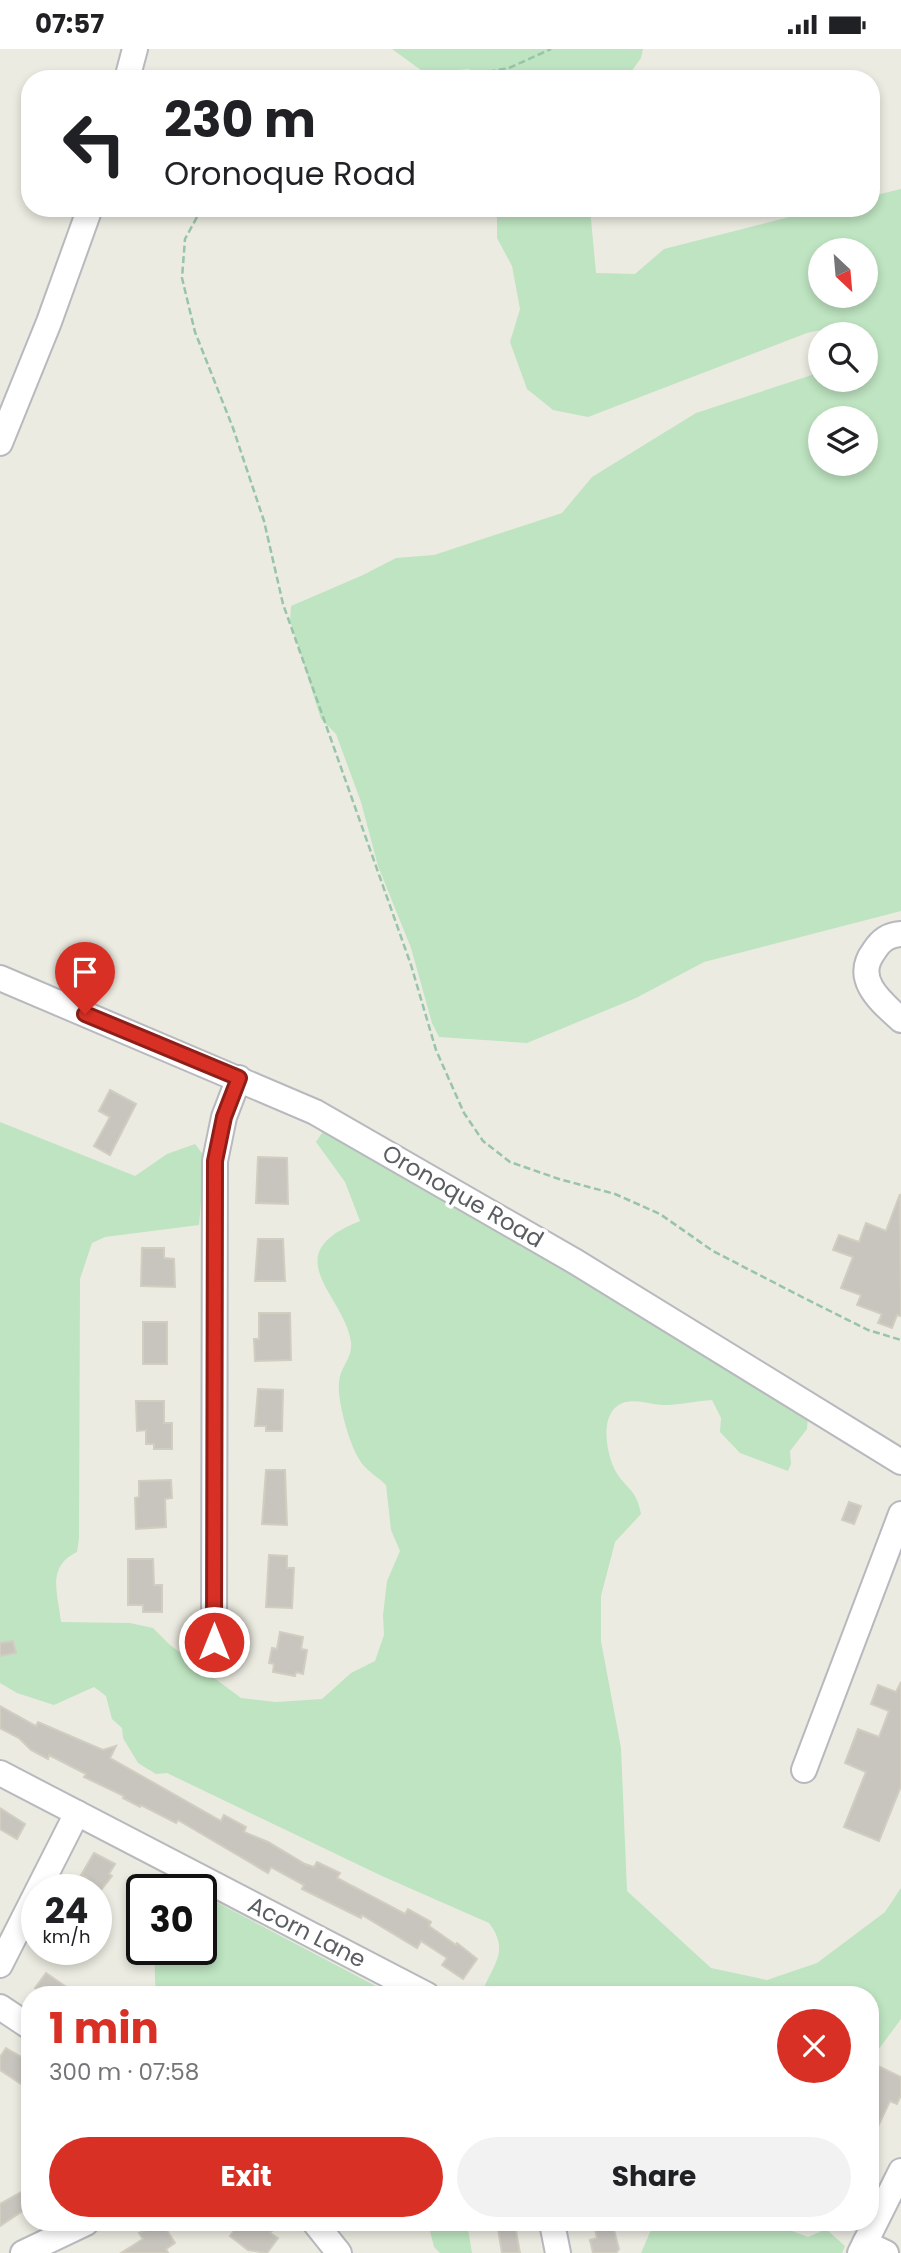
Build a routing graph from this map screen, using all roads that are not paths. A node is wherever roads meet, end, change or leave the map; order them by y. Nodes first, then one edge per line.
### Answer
1 (135, 49) edge
2 (129, 70) edge
3 (87, 217) edge
4 (0, 443) edge
5 (901, 934) edge
6 (0, 978) edge
7 (901, 1020) edge
8 (239, 1078) junction
9 (901, 1462) edge
10 (901, 1514) edge
11 (214, 1642) dead end
12 (804, 1770) dead end
13 (0, 1773) edge
14 (77, 1813) junction
15 (46, 1874) edge
16 (21, 1923) edge
17 (0, 1965) edge
18 (410, 1986) edge
19 (0, 2007) edge
20 (21, 2021) edge
21 (901, 2171) edge
22 (879, 2227) edge
23 (69, 2231) edge
24 (321, 2231) edge
25 (554, 2231) edge
26 (877, 2231) edge
27 (870, 2250) edge
28 (23, 2253) edge
29 (339, 2253) edge
30 (558, 2253) edge

1 - 2 street
3 - 4 street
5 - 7 street
6 - 8 street, Oronoque Road
8 - 9 street, Oronoque Road
8 - 11 street
10 - 12 street
13 - 14 street, Acorn Lane
14 - 15 street
14 - 18 street, Acorn Lane
16 - 17 street
19 - 20 street
21 - 22 street
23 - 28 street
24 - 29 street
25 - 30 street
26 - 27 street

